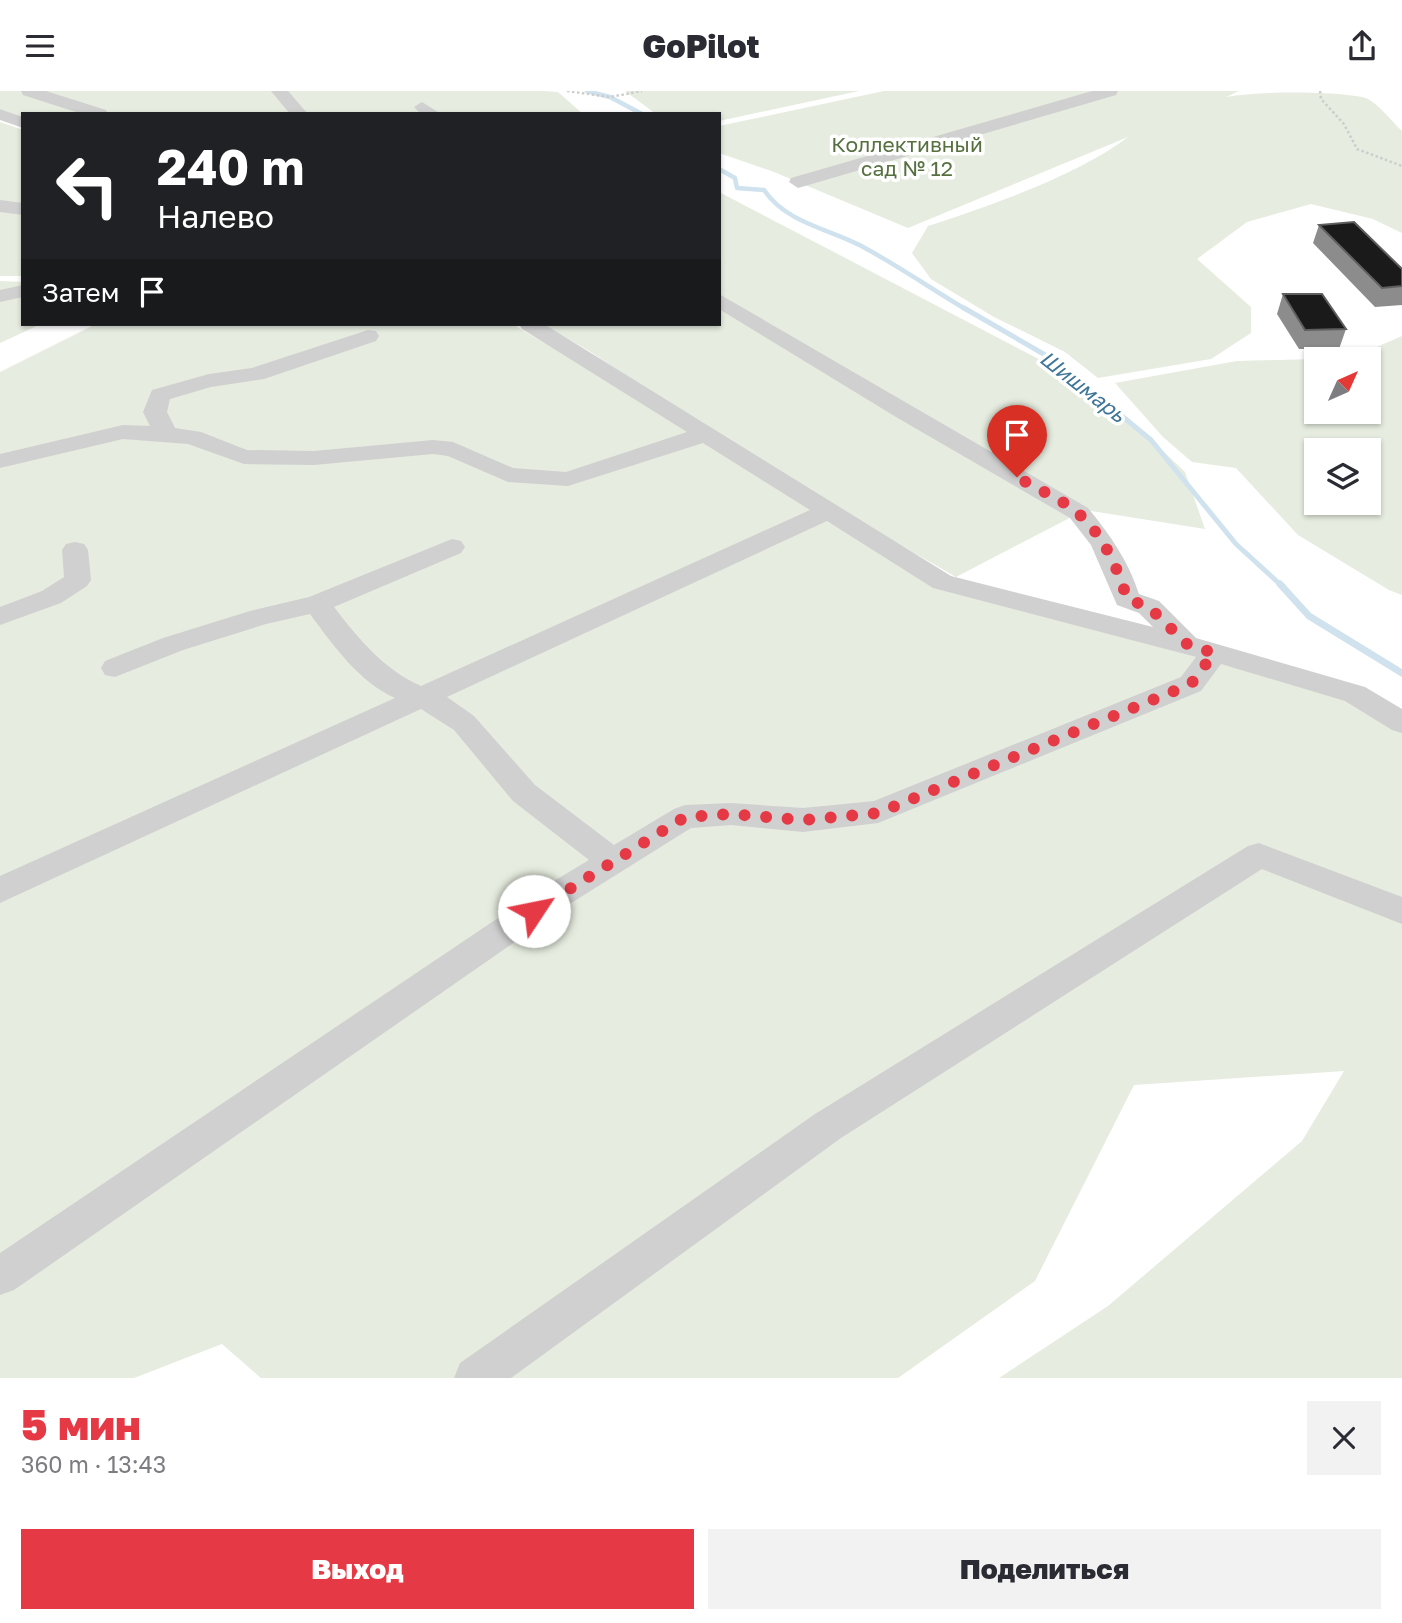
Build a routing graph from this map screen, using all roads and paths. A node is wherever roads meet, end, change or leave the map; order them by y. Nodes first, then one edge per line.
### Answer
1 (29, 91) edge
2 (279, 91) edge
3 (567, 91) edge
4 (642, 91) edge
5 (1110, 91) edge
6 (1320, 91) edge
7 (94, 112) edge
8 (298, 112) edge
9 (0, 114) edge
10 (20, 123) edge
11 (0, 125) edge
12 (1402, 166) edge
13 (798, 182) dead end
14 (0, 206) edge
15 (21, 209) edge
16 (21, 291) edge
17 (0, 296) edge
18 (721, 301) edge
19 (533, 326) edge
20 (368, 336) dead end
21 (166, 433) junction
22 (706, 435) junction
23 (0, 461) edge
24 (827, 512) junction
25 (452, 547) dead end
26 (75, 550) dead end
27 (317, 604) junction
28 (0, 616) edge
29 (1201, 649) junction
30 (115, 668) dead end
31 (419, 699) junction
32 (1402, 723) edge
33 (612, 861) junction
34 (0, 890) edge
35 (1402, 911) edge
36 (0, 1276) edge
37 (475, 1378) edge

1 - 7 street
2 - 8 street
3 - 4 path
5 - 13 street
6 - 12 path
9 - 10 street
10 - 11 street
14 - 15 street
16 - 17 street
18 - 29 street
19 - 22 street
20 - 21 street
21 - 22 street
21 - 23 street
22 - 24 street
24 - 29 street
24 - 31 street
25 - 27 street
26 - 28 street
27 - 30 street
27 - 31 street
29 - 32 street
29 - 33 street
31 - 33 street
31 - 34 street
33 - 36 street
35 - 37 street

